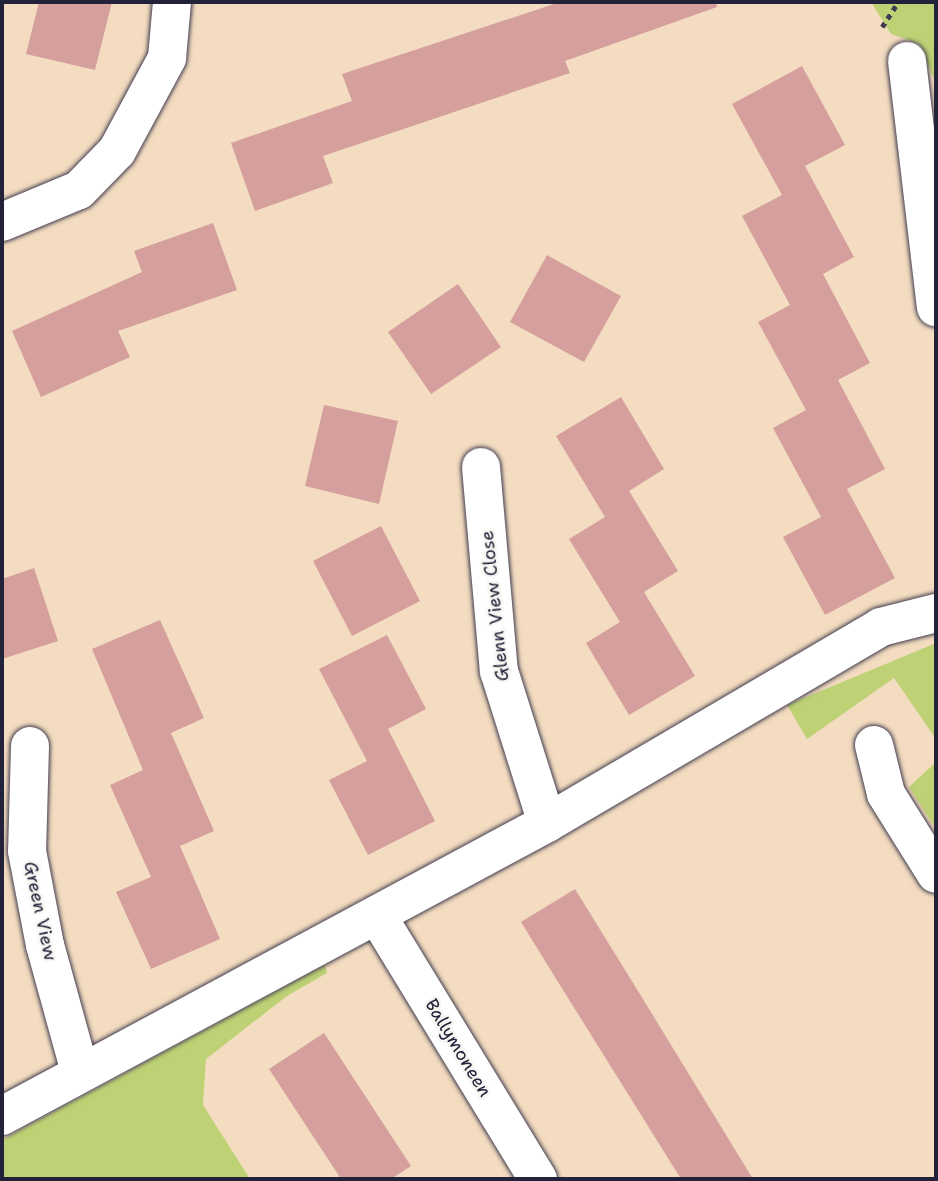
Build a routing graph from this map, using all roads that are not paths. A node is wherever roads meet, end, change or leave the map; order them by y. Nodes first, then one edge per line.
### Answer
1 (172, 2) edge
2 (907, 61) dead end
3 (2, 222) edge
4 (936, 307) edge
5 (481, 467) dead end
6 (936, 612) edge
7 (874, 745) dead end
8 (30, 746) dead end
9 (547, 823) junction
10 (936, 874) edge
11 (378, 916) junction
12 (80, 1072) junction
13 (2, 1116) edge
14 (538, 1179) edge

1 - 3 street
2 - 4 street
5 - 9 street, Glenn View Close
6 - 9 street
7 - 10 street
8 - 12 street, Green View
9 - 11 street
11 - 12 street
11 - 14 street, Ballymoneen
12 - 13 street

